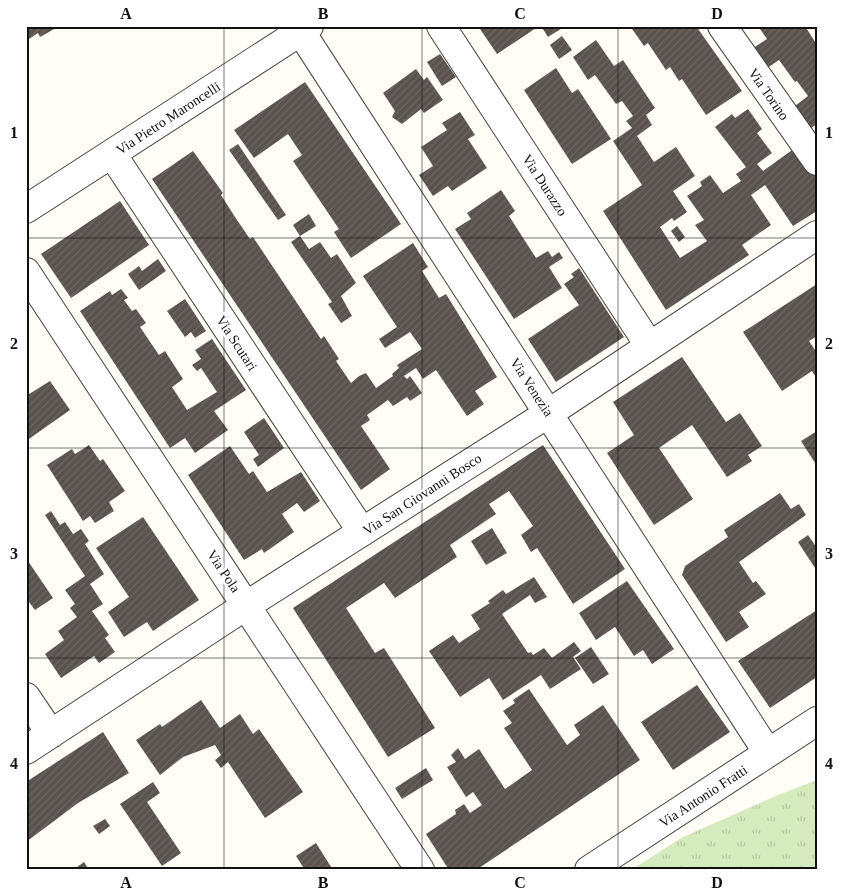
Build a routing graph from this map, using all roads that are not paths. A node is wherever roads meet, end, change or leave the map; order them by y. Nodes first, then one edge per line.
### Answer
1 (441, 26) edge
2 (722, 26) edge
3 (300, 28) edge
4 (112, 154) junction
5 (817, 161) edge
6 (26, 209) edge
7 (817, 235) edge
8 (26, 272) edge
9 (649, 345) junction
10 (549, 413) junction
11 (362, 532) junction
12 (247, 605) junction
13 (26, 697) edge
14 (817, 721) edge
15 (51, 734) junction
16 (26, 750) edge
17 (768, 753) junction
18 (420, 870) edge
19 (589, 870) edge

1 - 9 street, Via Durazzo
2 - 5 street, Via Torino
3 - 4 street, Via Pietro Maroncelli
3 - 10 street, Via Venezia
4 - 6 street, Via Pietro Maroncelli
4 - 11 street, Via Scutari
7 - 9 street, Via San Giovanni Bosco
8 - 12 street, Via Pola
9 - 10 street, Via San Giovanni Bosco
10 - 11 street, Via San Giovanni Bosco
10 - 17 street, Via Venezia
11 - 12 street, Via San Giovanni Bosco
12 - 15 street, Via San Giovanni Bosco
12 - 18 street, Via Pola
13 - 15 street
14 - 17 street, Via Antonio Fratti
15 - 16 street, Via San Giovanni Bosco
17 - 19 street, Via Antonio Fratti

